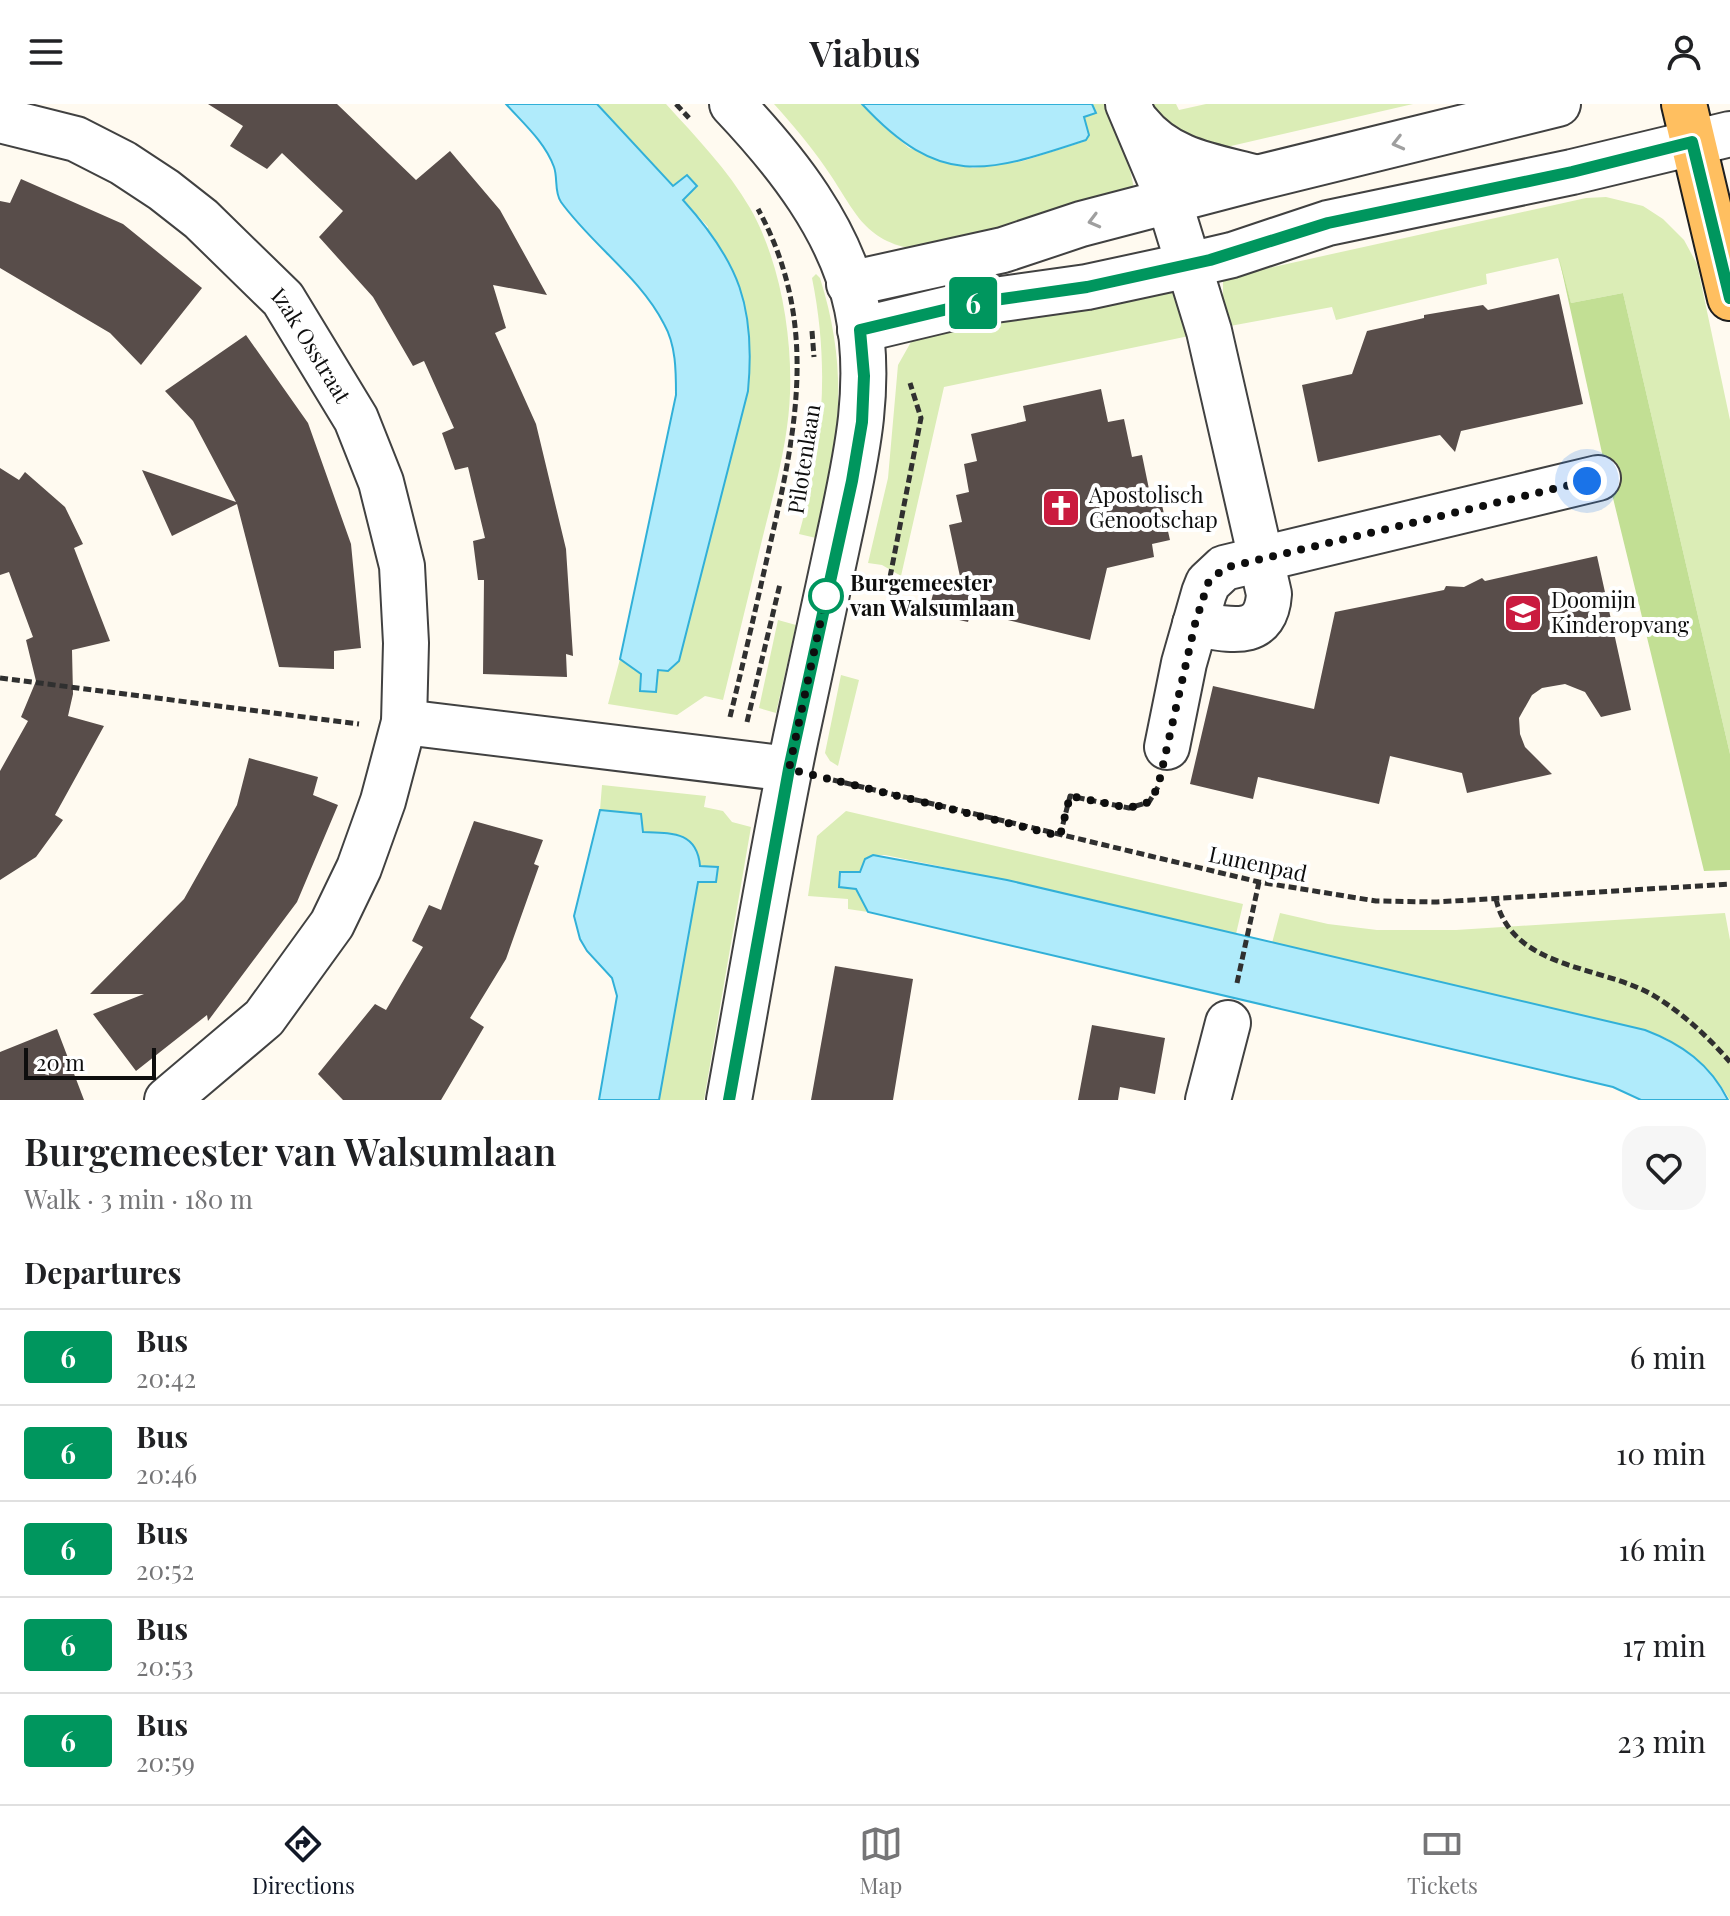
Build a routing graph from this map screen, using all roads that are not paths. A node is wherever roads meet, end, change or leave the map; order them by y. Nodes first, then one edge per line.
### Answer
1 (732, 104) edge
2 (1558, 104) edge
3 (1131, 112) edge
4 (0, 120) edge
5 (1702, 127) edge
6 (1257, 178) junction
7 (1169, 201) junction
8 (1189, 265) junction
9 (849, 284) junction
10 (1730, 298) edge
11 (860, 330) junction
12 (1598, 478) dead end
13 (1260, 558) junction
14 (1195, 624) junction
15 (404, 722) junction
16 (1167, 747) road end
17 (789, 769) junction
18 (1228, 1023) road end
19 (167, 1100) edge
20 (729, 1100) edge
21 (1208, 1100) edge

1 - 9 street
2 -> 6 street
3 - 6 street
3 - 7 street
4 - 15 street, Izak Osstraat
5 - 8 street
5 - 10 main road
6 - 7 street
7 - 8 street
7 -> 9 street
8 - 11 street
8 - 13 street
9 - 11 street
11 - 17 street
12 - 13 street
13 - 14 street
13 - 14 street
14 - 16 street
15 - 17 street
15 - 19 street, Izak Osstraat
17 - 20 street
18 - 21 street

